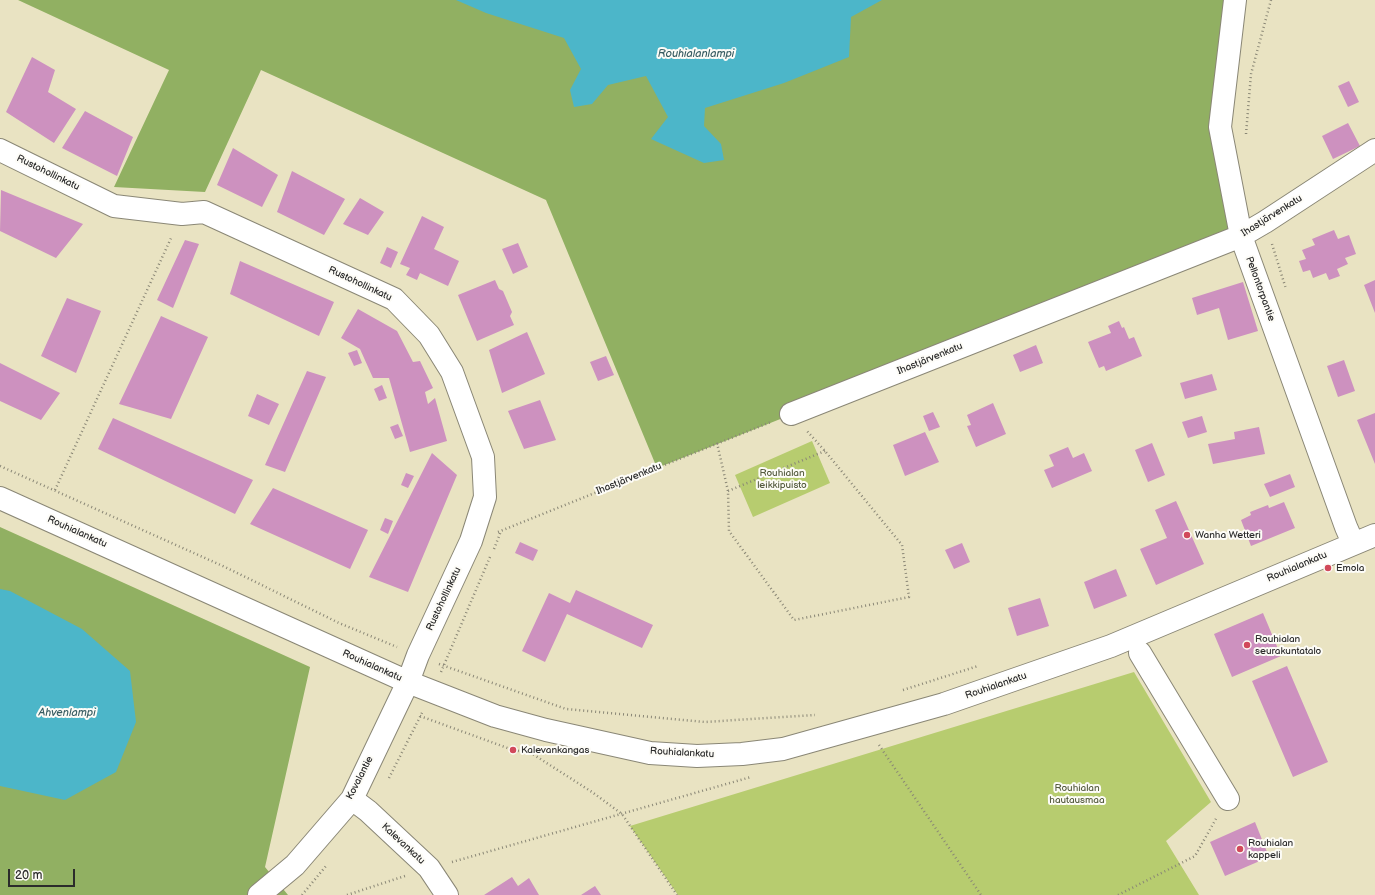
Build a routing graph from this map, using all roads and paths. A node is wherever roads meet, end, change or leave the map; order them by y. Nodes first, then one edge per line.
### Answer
1 (1235, 0) edge
2 (1271, 0) edge
3 (1245, 139) dead end
4 (0, 150) edge
5 (1375, 150) edge
6 (182, 214) junction
7 (1241, 236) junction
8 (791, 414) junction
9 (717, 443) junction
10 (825, 450) junction
11 (0, 466) edge
12 (55, 490) junction
13 (728, 492) junction
14 (0, 498) edge
15 (1375, 535) edge
16 (471, 541) junction
17 (1353, 544) junction
18 (1140, 653) dead end
19 (418, 655) junction
20 (979, 666) dead end
21 (408, 682) junction
22 (896, 692) dead end
23 (816, 715) dead end
24 (420, 716) dead end
25 (876, 742) dead end
26 (757, 776) dead end
27 (352, 799) junction
28 (1228, 799) joint
29 (622, 814) junction
30 (429, 868) junction
31 (259, 895) edge
32 (347, 895) edge
33 (447, 895) edge
34 (676, 895) edge
35 (981, 895) edge
36 (1118, 895) edge

1 - 7 street, Pellontorpantie
2 - 3 path
4 - 6 street, Rustohollinkatu
5 - 7 street, Ihastjärvenkatu
6 - 12 path
6 - 16 street, Rustohollinkatu
7 - 8 street, Ihastjärvenkatu
7 - 17 street, Pellontorpantie
8 - 9 path, Ihastjärvenkatu
8 - 10 path
9 - 13 path
9 - 16 path, Ihastjärvenkatu
10 - 13 path
10 - 13 path
11 - 12 path
12 - 19 path
14 - 21 street, Rouhialankatu
15 - 17 street, Rouhialankatu
16 - 19 street, Rustohollinkatu
17 - 21 street, Rouhialankatu
18 - 28 street
19 - 21 street, Rustohollinkatu
19 - 23 path
20 - 22 path
21 - 27 street, Kovalantie
24 - 29 path
25 - 35 path
26 - 29 path
27 - 30 street, Kalevankatu
27 - 31 street, Kovalantie
28 - 36 path
29 - 30 path
29 - 34 path
30 - 32 path
30 - 33 street, Kalevankatu

